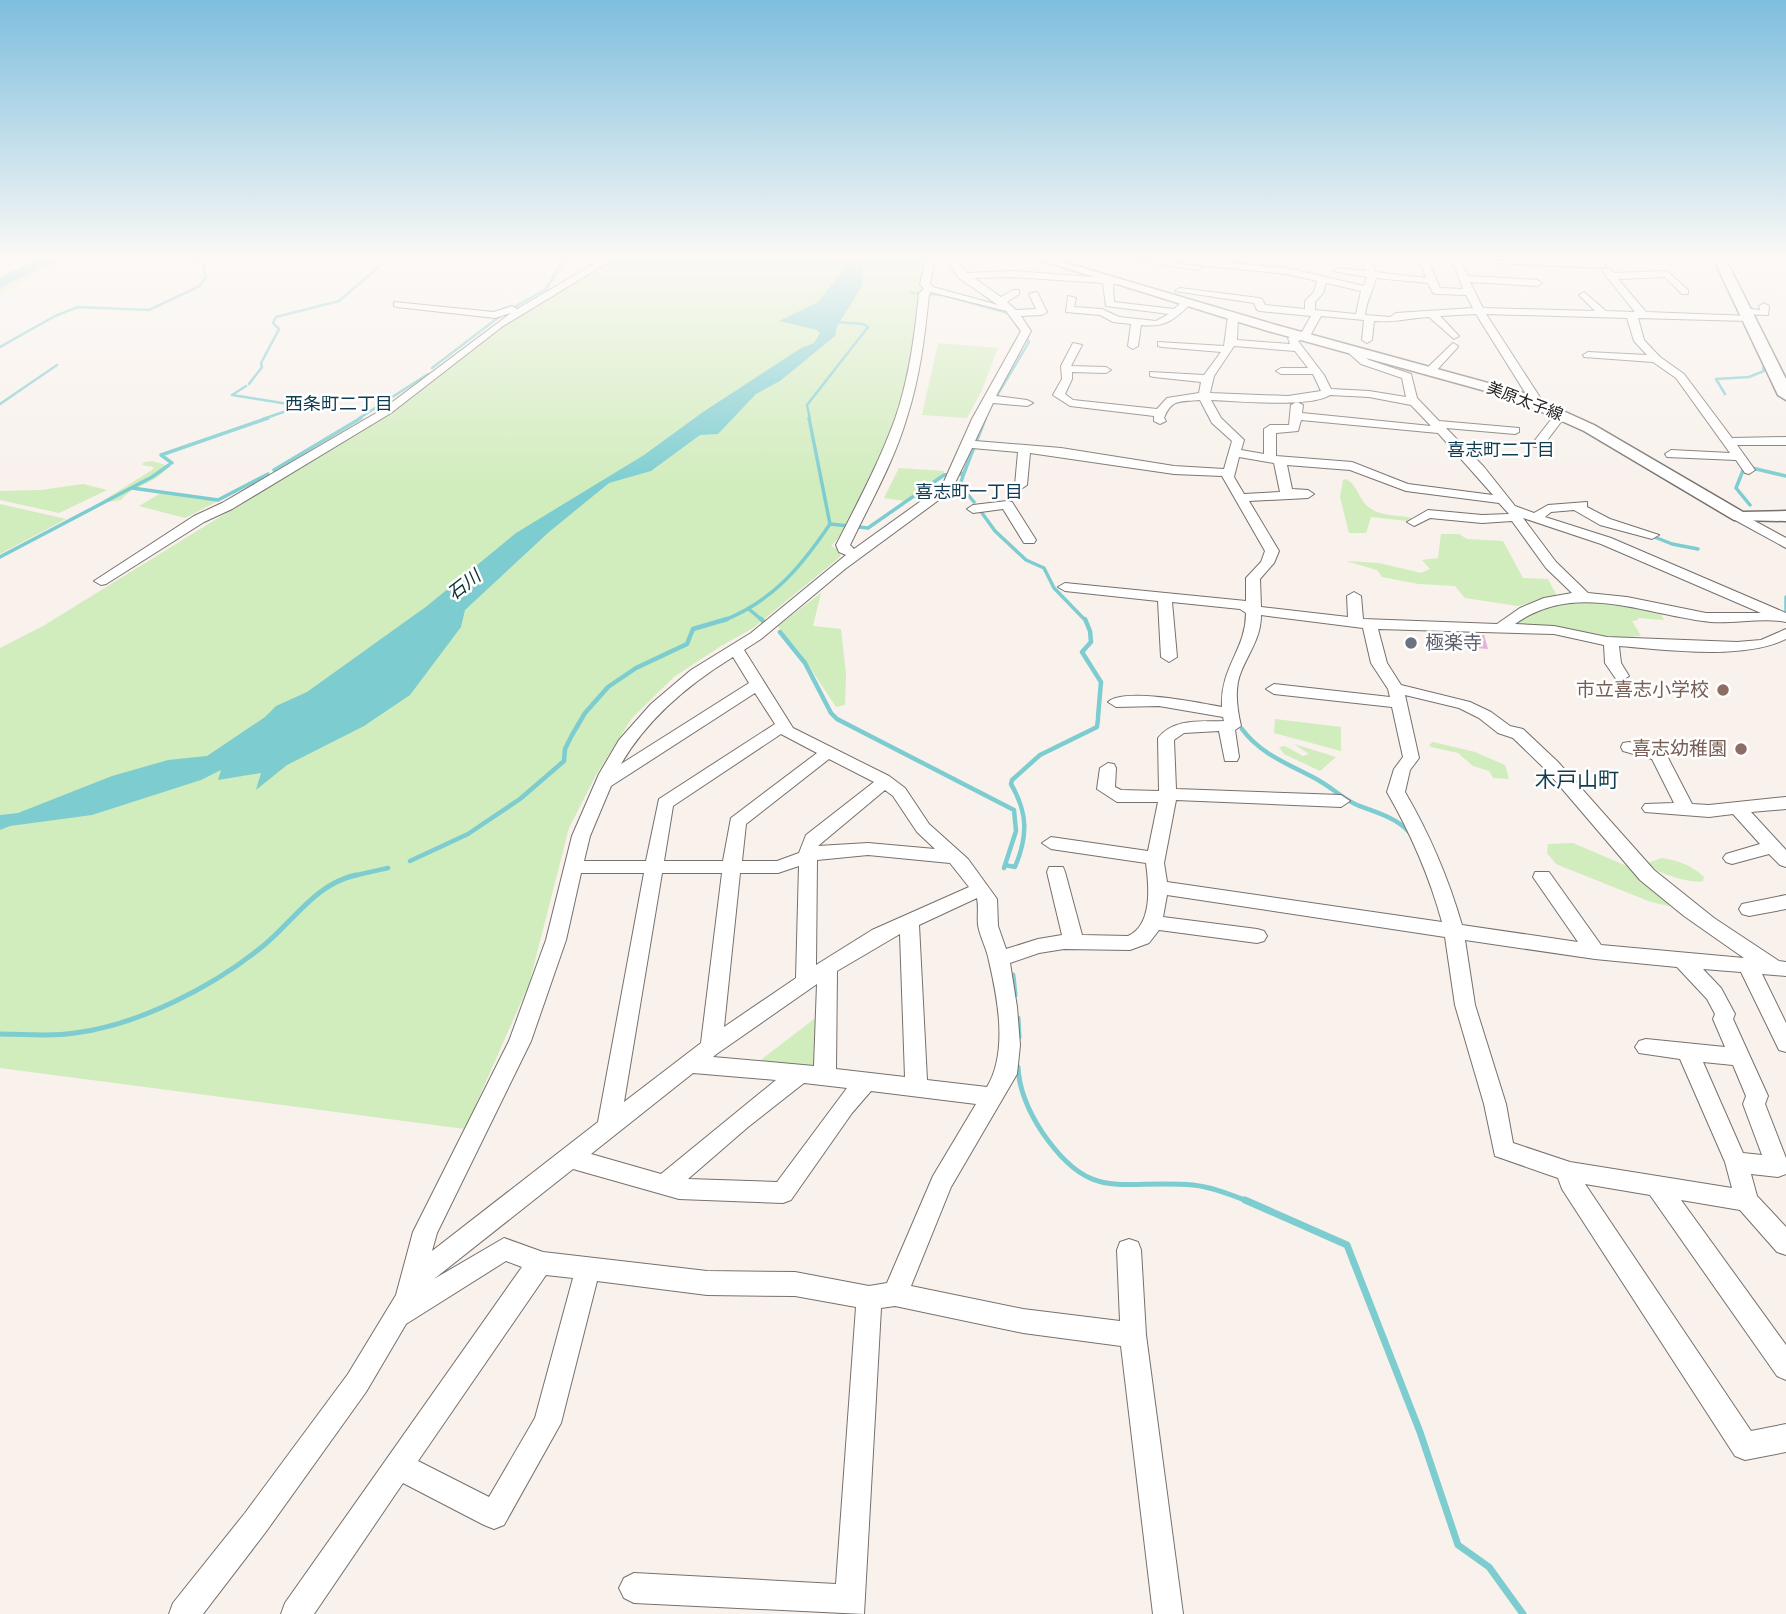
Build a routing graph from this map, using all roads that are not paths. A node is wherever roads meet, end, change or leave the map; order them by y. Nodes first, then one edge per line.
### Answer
1 (484, 335) edge
2 (920, 335) edge
3 (1023, 335) edge
4 (1134, 335) edge
5 (1231, 335) edge
6 (1283, 335) edge
7 (1303, 335) edge
8 (1367, 335) edge
9 (1449, 335) edge
10 (1495, 335) edge
11 (1638, 335) edge
12 (1755, 335) edge
13 (1367, 340) dead end
14 (1300, 342) junction
15 (1162, 344) dead end
16 (1077, 345) dead end
17 (1133, 346) dead end
18 (1229, 346) junction
19 (1348, 348) junction
20 (1588, 355) dead end
21 (1656, 359) junction
22 (1066, 369) junction
23 (1106, 370) dead end
24 (1431, 370) junction
25 (1282, 371) dead end
26 (1315, 371) junction
27 (1154, 374) dead end
28 (1209, 375) junction
29 (1327, 392) junction
30 (1786, 395) edge
31 (1204, 396) junction
32 (1295, 398) junction
33 (994, 399) junction
34 (1414, 402) junction
35 (1537, 402) junction
36 (1027, 403) dead end
37 (1295, 416) junction
38 (1569, 418) dead end
39 (1439, 427) junction
40 (1515, 430) dead end
41 (1786, 440) edge
42 (1729, 442) junction
43 (968, 444) junction
44 (1538, 444) dead end
45 (1024, 449) junction
46 (1236, 453) junction
47 (1671, 454) dead end
48 (1739, 457) junction
49 (1275, 459) junction
50 (1749, 470) dead end
51 (1227, 474) junction
52 (1286, 493) junction
53 (1307, 494) dead end
54 (965, 495) junction
55 (1240, 498) junction
56 (1503, 500) junction
57 (1007, 505) junction
58 (1515, 514) junction
59 (1786, 516) edge
60 (1536, 517) junction
61 (1740, 517) junction
62 (1414, 522) dead end
63 (1652, 535) dead end
64 (1029, 540) dead end
65 (1786, 544) edge
66 (855, 555) junction
67 (102, 581) dead end
68 (1065, 587) dead end
69 (1354, 596) dead end
70 (1583, 596) junction
71 (1165, 597) junction
72 (1252, 610) junction
73 (1784, 617) edge
74 (1363, 623) junction
75 (1502, 627) junction
76 (1786, 633) edge
77 (1611, 642) junction
78 (736, 649) junction
79 (1169, 657) dead end
80 (1621, 676) dead end
81 (758, 684) junction
82 (1274, 689) dead end
83 (1397, 696) junction
84 (1116, 702) dead end
85 (1228, 720) junction
86 (783, 724) junction
87 (1629, 747) dead end
88 (827, 753) junction
89 (1231, 757) dead end
90 (1108, 768) dead end
91 (885, 782) junction
92 (603, 783) junction
93 (1167, 796) junction
94 (1341, 801) dead end
95 (1786, 803) edge
96 (1736, 807) junction
97 (1651, 808) dead end
98 (1686, 810) junction
99 (1051, 843) dead end
100 (1773, 846) junction
101 (808, 856) junction
102 (956, 858) junction
103 (1156, 858) junction
104 (1732, 858) dead end
105 (1786, 861) edge
106 (574, 867) junction
107 (654, 867) junction
108 (732, 867) junction
109 (1056, 872) dead end
110 (1542, 877) dead end
111 (1159, 887) junction
112 (981, 889) junction
113 (1786, 902) edge
114 (1749, 909) dead end
115 (909, 922) junction
116 (1152, 922) junction
117 (1454, 931) junction
118 (1257, 936) dead end
119 (1074, 943) junction
120 (1595, 952) junction
121 (999, 959) junction
122 (1683, 960) junction
123 (1748, 966) junction
124 (827, 967) junction
125 (1782, 971) edge
126 (806, 981) junction
127 (1786, 1044) edge
128 (711, 1047) junction
129 (1646, 1047) dead end
130 (1688, 1052) junction
131 (1739, 1057) junction
132 (688, 1065) junction
133 (801, 1073) junction
134 (825, 1076) junction
135 (866, 1082) junction
136 (916, 1087) junction
137 (992, 1097) junction
138 (609, 1126) junction
139 (569, 1158) junction
140 (1736, 1162) junction
141 (1570, 1172) junction
142 (664, 1186) junction
143 (1657, 1186) junction
144 (1747, 1201) junction
145 (1786, 1244) edge
146 (1129, 1250) dead end
147 (540, 1262) junction
148 (589, 1268) junction
149 (411, 1282) junction
150 (882, 1296) junction
151 (396, 1316) junction
152 (1133, 1335) junction
153 (1786, 1367) edge
154 (1786, 1438) edge
155 (398, 1465) junction
156 (634, 1588) dead end
157 (849, 1607) edge
158 (184, 1614) edge
159 (296, 1614) edge
160 (1168, 1614) edge

1 - 67 street
2 - 66 street
3 - 33 street
4 - 17 street
5 - 18 street
6 - 14 main road, 美原太子線
7 - 14 street
8 - 13 street
9 - 24 street
10 - 35 street
11 - 21 street
12 - 30 highway
14 - 18 street
14 - 19 main road, 美原太子線
14 - 26 street
15 - 18 street
16 - 22 street
18 - 28 street
19 - 24 main road, 美原太子線
19 - 34 street
20 - 21 street
21 - 42 street
22 - 23 street
22 - 31 street
24 - 35 main road, 美原太子線
25 - 26 street
26 - 29 street
27 - 28 street
28 - 31 street
29 - 32 street
29 - 34 street
31 - 32 street
31 - 46 street
32 - 37 street
33 - 36 street
33 - 43 street
34 - 39 street
35 - 61 main road, 美原太子線
37 - 39 street
37 - 49 street
38 - 44 street
39 - 40 street
39 - 56 street
41 - 42 street
42 - 48 street
43 - 45 street
43 - 54 street
45 - 51 street
45 - 57 street
46 - 49 street
46 - 51 street
47 - 48 street
48 - 50 street
49 - 52 street
49 - 56 street
51 - 55 street
52 - 53 street
52 - 55 street
54 - 57 street
54 - 66 street
55 - 72 street
56 - 58 street
57 - 64 street
58 - 60 street
58 - 62 street
58 - 70 street
59 - 61 main road
60 - 63 street
60 - 73 street
61 - 65 street
66 - 78 street
68 - 71 street
69 - 74 street
70 - 73 street
70 - 75 street
71 - 72 street
71 - 79 street
72 - 74 street
72 - 85 street
74 - 75 street
74 - 83 street
75 - 77 street
76 - 77 street
77 - 80 street
78 - 81 street
78 - 92 street
81 - 86 street
81 - 92 street
82 - 83 street
83 - 117 street
83 - 125 street
84 - 85 street
85 - 89 street
85 - 93 street
86 - 88 street
86 - 107 street
87 - 98 street
88 - 91 street
88 - 108 street
90 - 93 street
91 - 101 street
91 - 102 street
92 - 106 street
93 - 94 street
93 - 103 street
95 - 96 street
96 - 98 street
96 - 100 street
97 - 98 street
99 - 103 street
100 - 104 street
100 - 105 street
101 - 102 street
101 - 108 street
101 - 126 street
102 - 112 street
103 - 111 street
106 - 107 street
106 - 149 street
107 - 108 street
107 - 138 street
108 - 128 street
109 - 119 street
110 - 120 street
111 - 116 street
111 - 117 street
112 - 115 street
112 - 121 street
113 - 114 street
115 - 124 street
115 - 136 street
116 - 118 street
116 - 119 street
117 - 120 street
117 - 141 street
119 - 121 street
120 - 122 street
121 - 137 street
122 - 123 street
122 - 131 street
123 - 125 street
123 - 127 street
124 - 126 street
124 - 134 street
126 - 128 street
128 - 132 street
129 - 130 street
130 - 131 street
130 - 140 street
131 - 140 street
132 - 133 street
132 - 138 street
133 - 134 street
133 - 142 street
134 - 135 street
135 - 136 street
135 - 142 street
136 - 137 street
137 - 150 street
138 - 139 street
139 - 142 street
139 - 149 street
140 - 144 street
141 - 143 street
141 - 154 street
143 - 144 street
143 - 153 street
144 - 145 street
146 - 152 street
147 - 148 street
147 - 151 street
147 - 155 street
148 - 150 street
148 - 155 street
149 - 151 street
150 - 152 street
150 - 157 street
151 - 158 street
152 - 160 street
155 - 159 street
156 - 157 street

